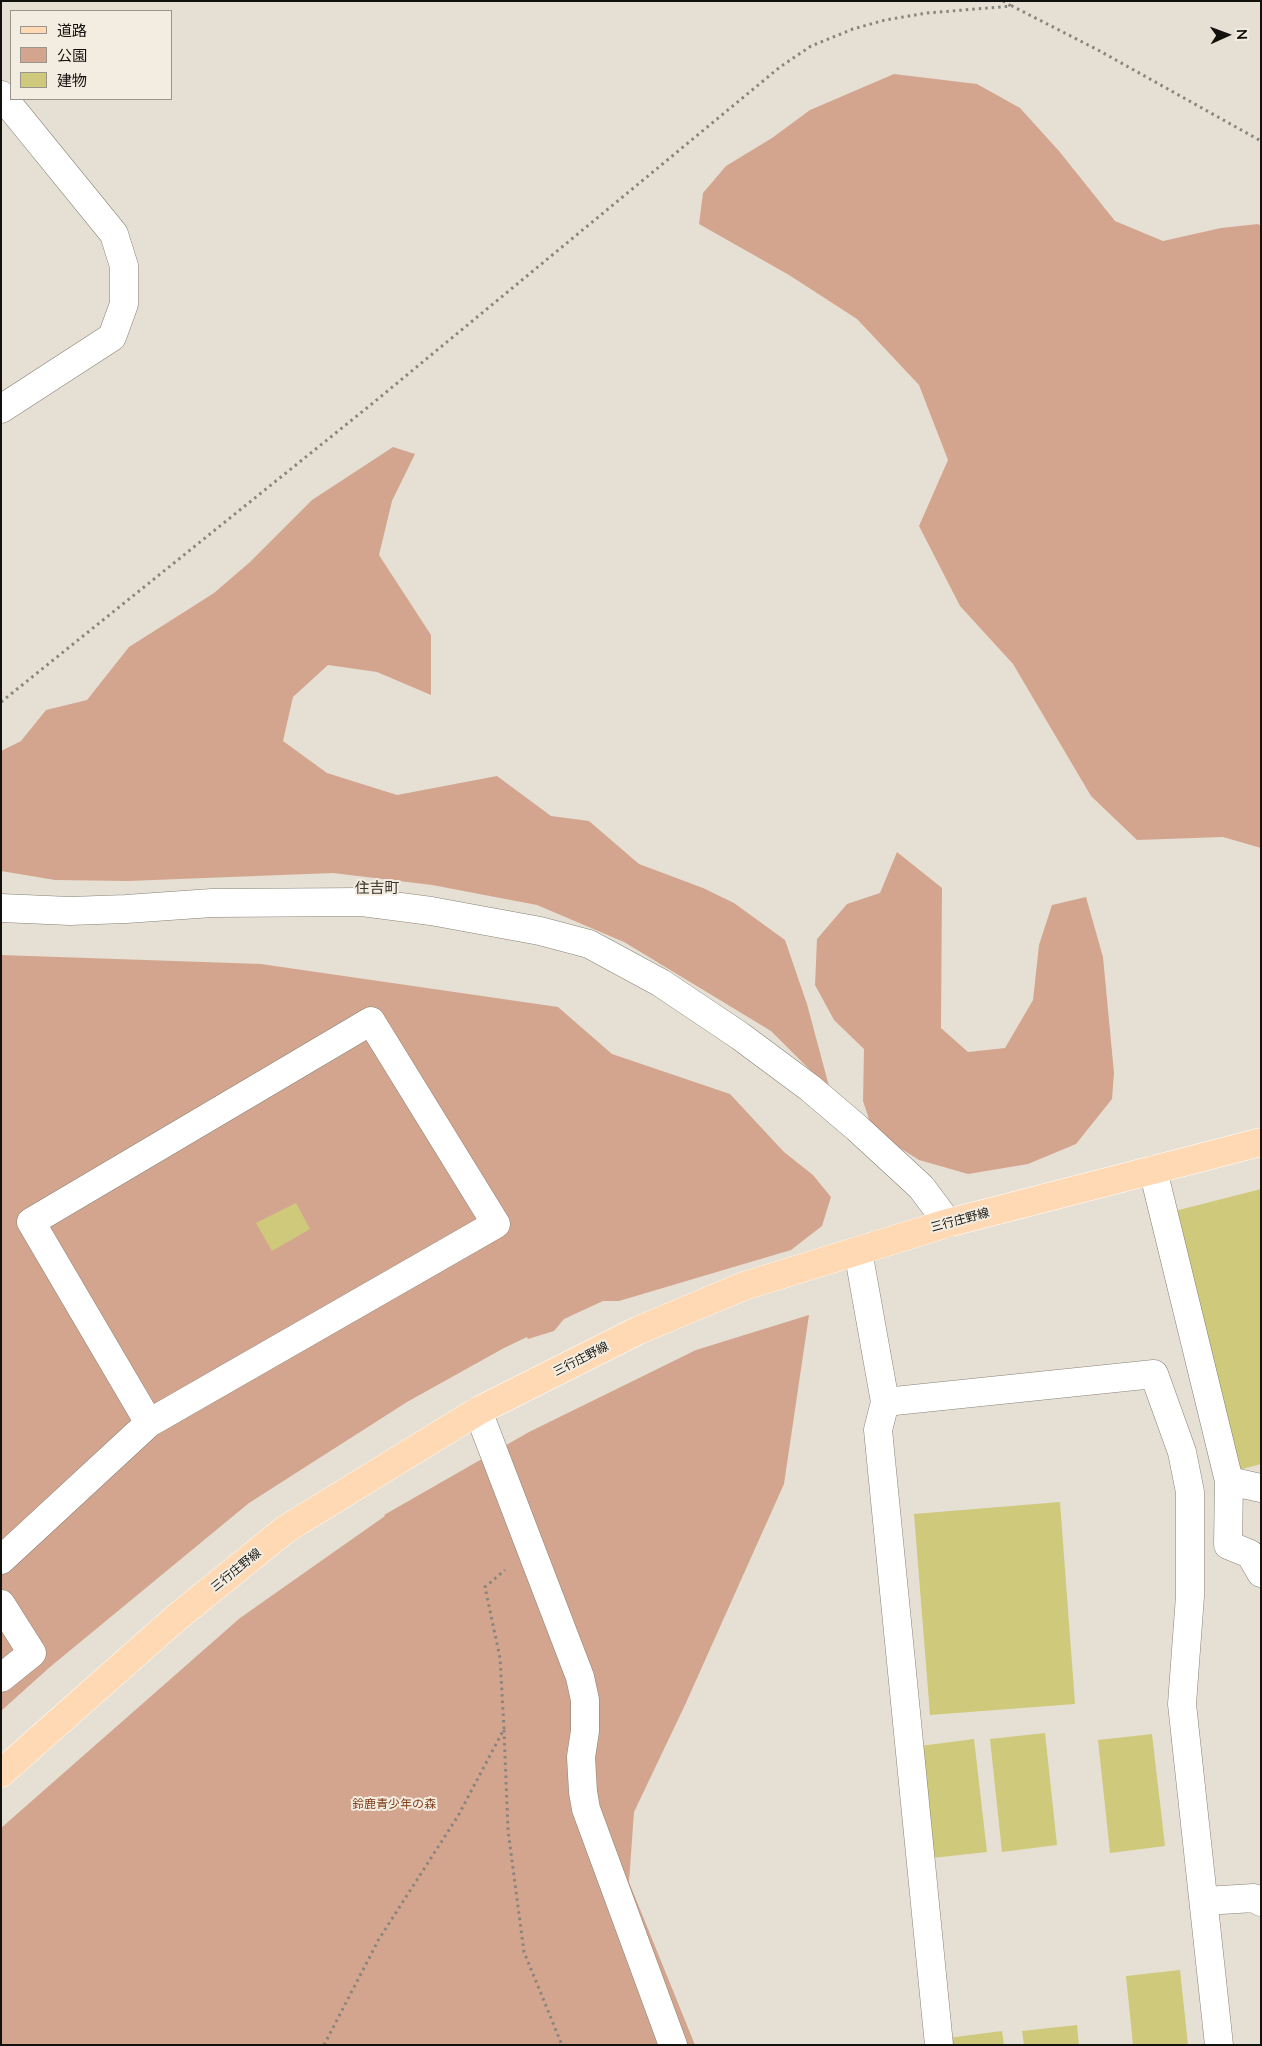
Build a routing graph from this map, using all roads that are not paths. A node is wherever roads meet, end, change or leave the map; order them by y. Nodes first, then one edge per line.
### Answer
1 (1, 94) edge
2 (1, 409) edge
3 (1, 908) edge
4 (1261, 1142) edge
5 (1153, 1170) junction
6 (948, 1223) junction
7 (858, 1251) junction
8 (885, 1402) junction
9 (478, 1411) junction
10 (148, 1423) junction
11 (1229, 1481) junction
12 (1261, 1488) edge
13 (1228, 1544) junction
14 (1190, 1550) junction
15 (1, 1560) edge
16 (1261, 1572) edge
17 (1, 1604) edge
18 (1, 1678) edge
19 (1, 1773) edge
20 (1204, 1901) junction
21 (1261, 1902) edge
22 (674, 2045) edge
23 (939, 2045) edge
24 (1218, 2045) edge

1 - 2 street
3 - 6 street
4 - 5 main road, 三行庄野線
5 - 6 main road, 三行庄野線
5 - 11 street
6 - 7 main road, 三行庄野線
7 - 8 street
7 - 9 main road, 三行庄野線
8 - 14 street
8 - 23 street
9 - 19 main road, 三行庄野線
9 - 22 street
10 - 10 street
10 - 15 street
11 - 12 street
11 - 13 street
13 - 14 street
13 - 16 street
14 - 20 street
17 - 18 street
20 - 21 street
20 - 24 street

